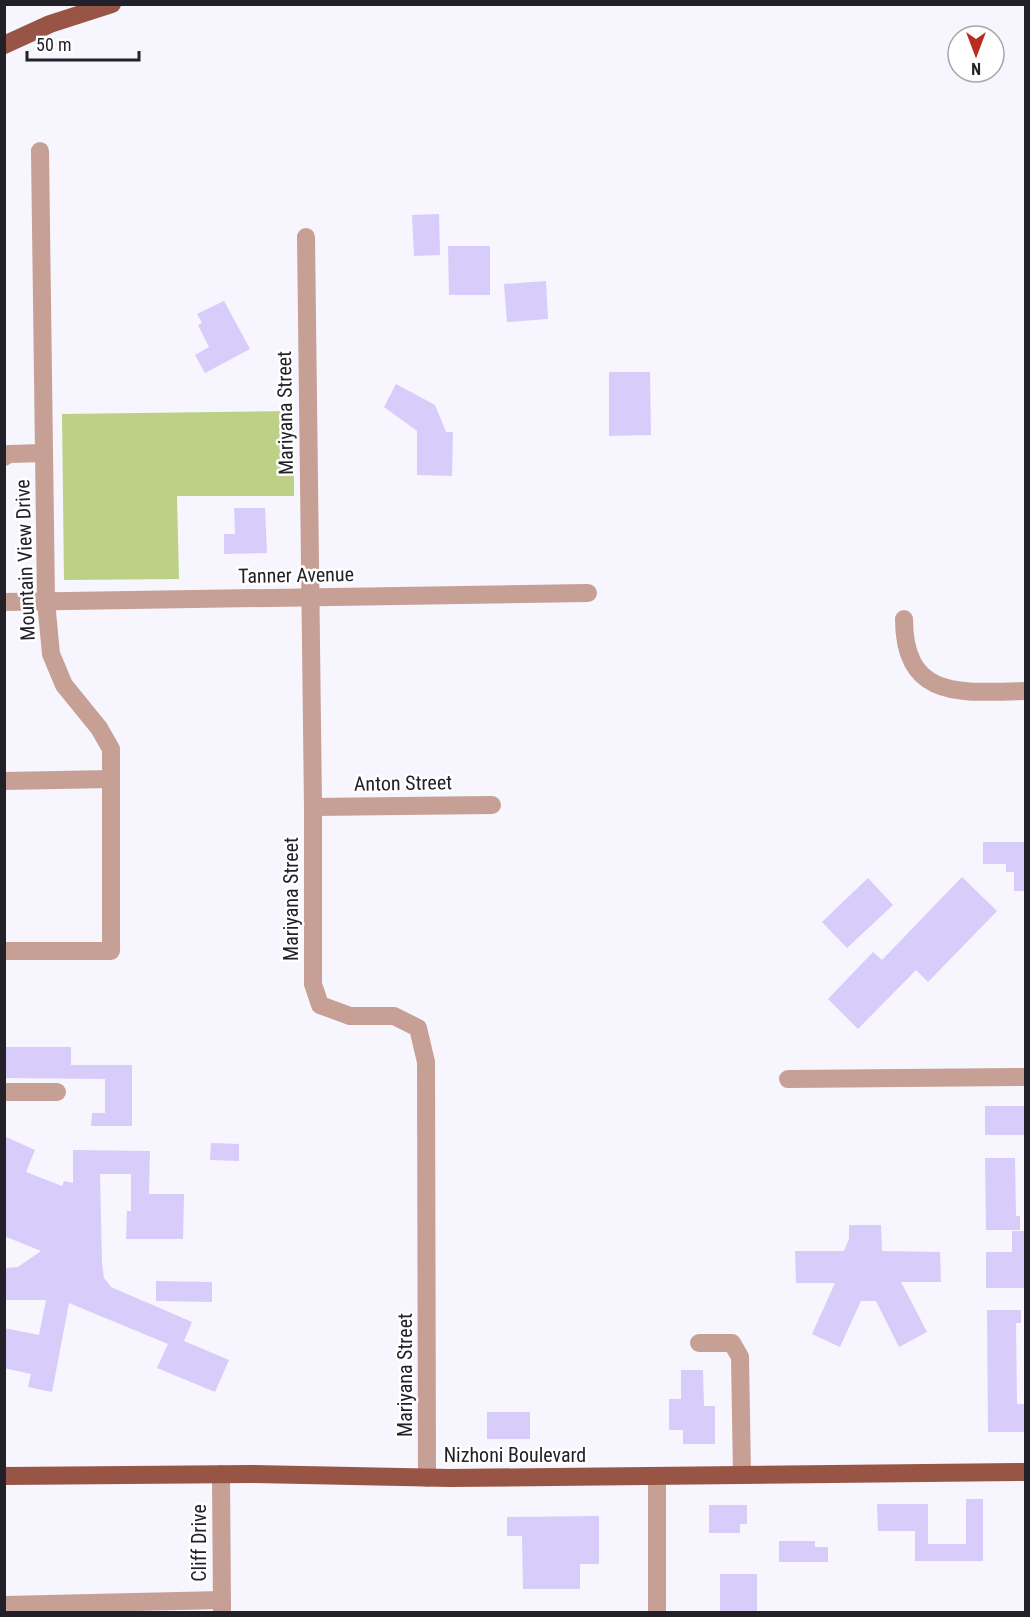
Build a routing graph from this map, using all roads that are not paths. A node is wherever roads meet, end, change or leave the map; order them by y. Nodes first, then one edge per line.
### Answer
1 (112, 4) edge
2 (4, 45) edge
3 (40, 151) dead end
4 (306, 237) dead end
5 (44, 453) junction
6 (4, 457) edge
7 (588, 593) dead end
8 (309, 598) junction
9 (46, 601) junction
10 (4, 602) edge
11 (904, 619) dead end
12 (1026, 691) edge
13 (111, 779) junction
14 (4, 781) edge
15 (492, 805) dead end
16 (314, 807) junction
17 (4, 951) edge
18 (1026, 1077) edge
19 (788, 1079) dead end
20 (4, 1092) edge
21 (57, 1092) dead end
22 (699, 1343) dead end
23 (1026, 1472) edge
24 (221, 1474) junction
25 (742, 1475) junction
26 (4, 1476) edge
27 (657, 1476) junction
28 (428, 1478) junction
29 (4, 1605) edge
30 (222, 1606) edge
31 (657, 1612) edge

1 - 2 main road
3 - 5 street, Mountain View Drive
4 - 8 street, Mariyana Street
5 - 6 street
5 - 9 street, Mountain View Drive
7 - 8 street, Tanner Avenue
8 - 9 street, Tanner Avenue
8 - 16 street, Mariyana Street
9 - 10 street, Tanner Avenue
9 - 13 street, Mountain View Drive
11 - 12 street
13 - 14 street
13 - 17 street, Mountain View Drive
15 - 16 street, Anton Street
16 - 28 street, Mariyana Street
18 - 19 street
20 - 21 street
22 - 25 street
23 - 25 main road, Nizhoni Boulevard
24 - 26 main road, Nizhoni Boulevard
24 - 28 main road, Nizhoni Boulevard
24 - 30 street, Cliff Drive
25 - 27 main road, Nizhoni Boulevard
27 - 28 main road, Nizhoni Boulevard
27 - 31 street
29 - 30 street

